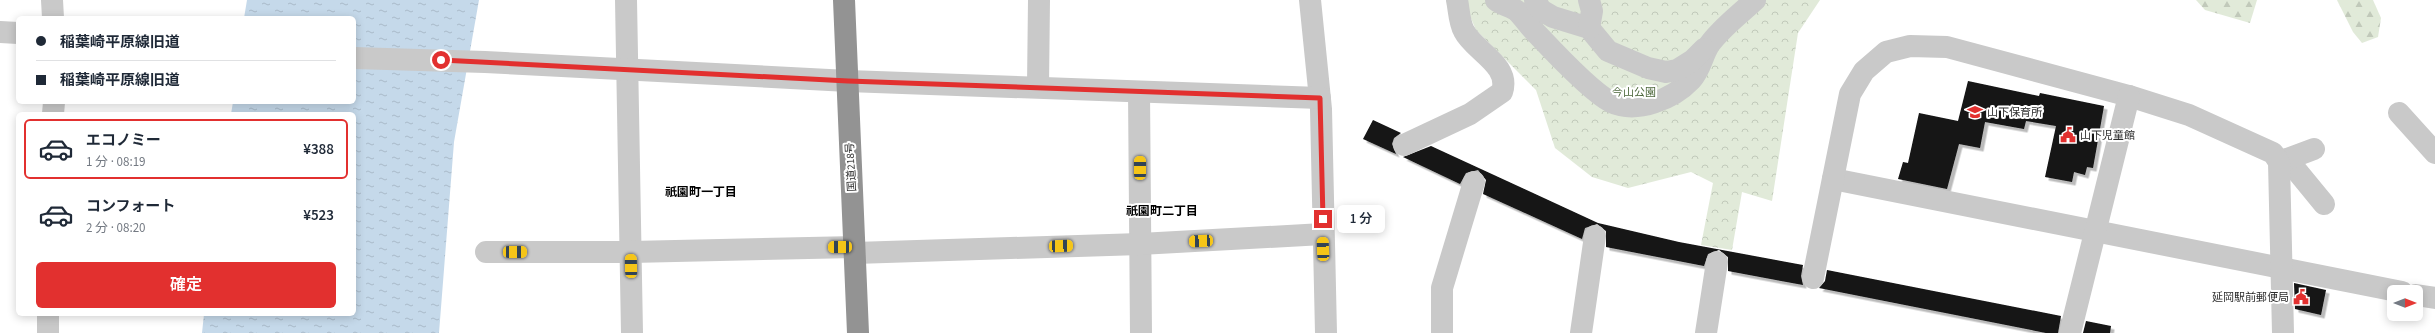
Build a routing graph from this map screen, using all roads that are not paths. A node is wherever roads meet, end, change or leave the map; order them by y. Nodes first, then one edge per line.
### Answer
1 (52, 0) edge
2 (626, 0) edge
3 (844, 0) edge
4 (1039, 0) edge
5 (1310, 0) edge
6 (1457, 0) edge
7 (1496, 0) edge
8 (1589, 0) edge
9 (1755, 0) edge
10 (1522, 3) edge
11 (52, 16) edge
12 (1589, 28) junction
13 (0, 32) edge
14 (16, 33) edge
15 (1708, 46) junction
16 (356, 58) edge
17 (627, 70) junction
18 (848, 81) junction
19 (1038, 86) junction
20 (1139, 92) junction
21 (2129, 96) junction
22 (1320, 98) junction
23 (2399, 114) dead end
24 (1404, 145) dead end
25 (2314, 150) dead end
26 (2435, 153) edge
27 (2283, 161) junction
28 (1833, 178) junction
29 (1474, 182) dead end
30 (2324, 204) dead end
31 (2094, 230) junction
32 (1323, 234) junction
33 (1595, 236) dead end
34 (1140, 244) junction
35 (855, 250) junction
36 (486, 252) dead end
37 (631, 252) junction
38 (1717, 262) dead end
39 (2282, 269) junction
40 (1813, 278) dead end
41 (2387, 289) edge
42 (2423, 295) edge
43 (2435, 298) edge
44 (48, 316) edge
45 (48, 333) edge
46 (632, 333) edge
47 (858, 333) edge
48 (1141, 333) edge
49 (1326, 333) edge
50 (1442, 333) edge
51 (1581, 333) edge
52 (1706, 333) edge
53 (2070, 333) edge
54 (2283, 333) edge

1 - 11 street
2 - 17 street
3 - 18 highway, 国道218号
4 - 19 street
5 - 22 street
6 - 24 street
7 - 10 street
8 - 12 street
9 - 15 street
10 - 12 street
10 - 15 street
12 - 15 street
13 - 14 street
16 - 17 street
17 - 18 street
17 - 37 street
18 - 19 street
18 - 35 highway, 国道218号
19 - 20 street
20 - 22 street
20 - 34 street
21 - 27 street
21 - 28 street
21 - 31 street
22 - 32 street
23 - 26 street
25 - 27 street
27 - 30 street
27 - 39 street
28 - 31 street
28 - 40 street
29 - 50 street
31 - 39 street
31 - 53 street
32 - 34 street
32 - 49 street
33 - 51 street
34 - 35 street
34 - 48 street
35 - 37 street
35 - 47 highway, 国道218号
36 - 37 street
37 - 46 street
38 - 52 street
39 - 41 street
39 - 54 street
42 - 43 street
44 - 45 street

